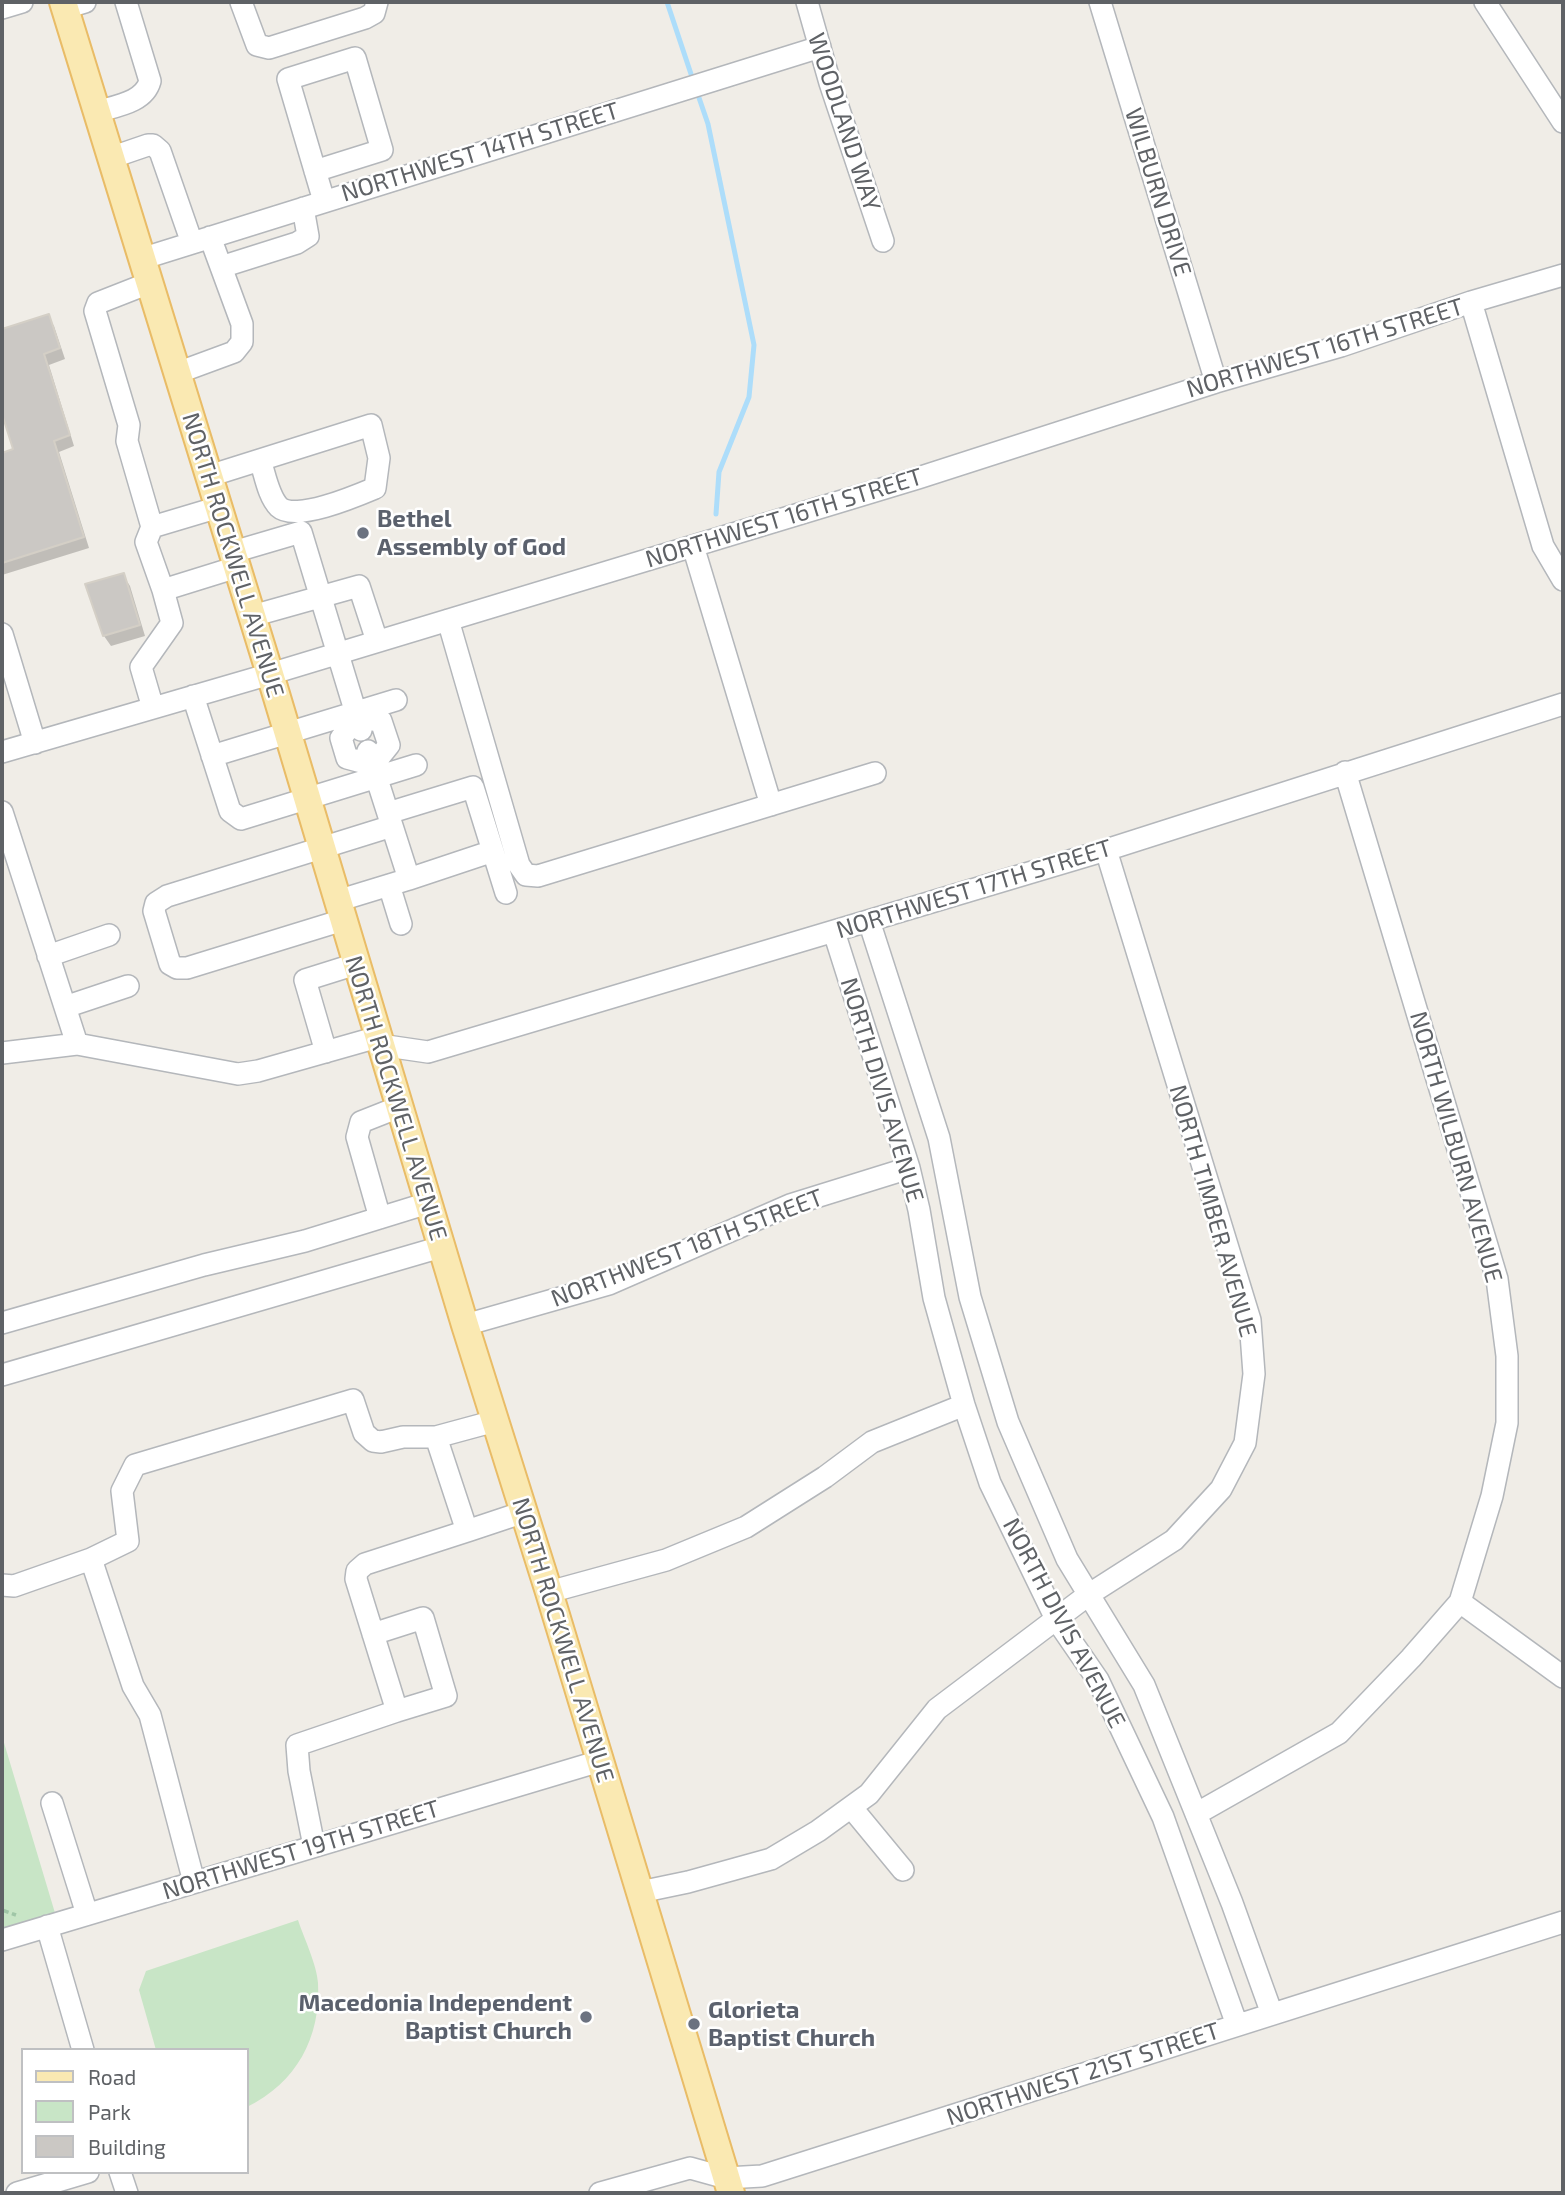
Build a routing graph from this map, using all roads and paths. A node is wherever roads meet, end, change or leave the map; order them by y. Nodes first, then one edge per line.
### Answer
1 (22, 2) edge
2 (127, 2) edge
3 (241, 2) edge
4 (377, 2) edge
5 (807, 2) edge
6 (1100, 2) edge
7 (1485, 2) edge
8 (71, 4) edge
9 (2, 8) edge
10 (820, 47) junction
11 (96, 112) junction
12 (1563, 122) edge
13 (110, 158) junction
14 (315, 171) junction
15 (324, 201) junction
16 (303, 208) junction
17 (201, 240) junction
18 (883, 241) dead end
19 (221, 267) junction
20 (145, 271) junction
21 (1563, 275) edge
22 (1471, 302) junction
23 (177, 373) junction
24 (1216, 382) junction
25 (260, 460) junction
26 (209, 476) junction
27 (219, 508) junction
28 (152, 527) junction
29 (693, 546) junction
30 (235, 560) junction
31 (1563, 580) edge
32 (163, 590) junction
33 (320, 597) junction
34 (252, 616) junction
35 (448, 620) junction
36 (2, 634) edge
37 (377, 641) junction
38 (338, 653) junction
39 (270, 674) junction
40 (9, 684) edge
41 (193, 696) junction
42 (396, 700) dead end
43 (1563, 704) edge
44 (153, 708) junction
45 (358, 720) junction
46 (288, 733) junction
47 (35, 743) junction
48 (2, 752) edge
49 (212, 756) junction
50 (373, 764) junction
51 (416, 765) dead end
52 (1345, 772) junction
53 (875, 773) dead end
54 (308, 800) junction
55 (771, 805) junction
56 (2, 812) edge
57 (390, 820) junction
58 (322, 849) junction
59 (1106, 850) junction
60 (493, 851) junction
61 (399, 882) junction
62 (506, 893) dead end
63 (340, 911) junction
64 (869, 921) junction
65 (401, 924) dead end
66 (834, 932) junction
67 (109, 935) dead end
68 (48, 956) junction
69 (356, 964) junction
70 (128, 986) dead end
71 (65, 1007) junction
72 (379, 1041) junction
73 (77, 1044) junction
74 (327, 1052) junction
75 (2, 1053) edge
76 (399, 1107) junction
77 (909, 1168) junction
78 (428, 1203) junction
79 (380, 1217) junction
80 (441, 1247) junction
81 (2, 1323) edge
82 (465, 1325) junction
83 (2, 1375) edge
84 (964, 1405) junction
85 (495, 1420) junction
86 (436, 1437) junction
87 (524, 1512) junction
88 (467, 1531) junction
89 (91, 1559) junction
90 (2, 1585) edge
91 (549, 1592) junction
92 (1088, 1595) junction
93 (1460, 1602) junction
94 (1056, 1619) junction
95 (373, 1634) junction
96 (1563, 1677) edge
97 (397, 1711) junction
98 (600, 1761) junction
99 (52, 1803) dead end
100 (851, 1807) junction
101 (1196, 1814) junction
102 (314, 1846) junction
103 (903, 1870) dead end
104 (194, 1882) junction
105 (640, 1892) junction
106 (87, 1914) junction
107 (1563, 1922) edge
108 (47, 1926) junction
109 (2, 1940) edge
110 (1272, 2014) junction
111 (1237, 2025) junction
112 (82, 2048) edge
113 (81, 2174) edge
114 (121, 2174) edge
115 (728, 2185) edge
116 (17, 2193) edge
117 (127, 2193) edge
118 (600, 2193) edge

1 - 9 street
2 - 11 street
3 - 4 street
5 - 10 street, WOODLAND WAY
6 - 24 street, WILBURN DRIVE
7 - 12 street
8 - 11 main road, NORTH ROCKWELL AVENUE
10 - 15 street, NORTHWEST 14TH STREET
10 - 18 street, WOODLAND WAY
11 - 13 main road, NORTH ROCKWELL AVENUE
13 - 17 street
13 - 20 main road, NORTH ROCKWELL AVENUE
14 - 14 street
14 - 15 street
15 - 16 street, NORTHWEST 14TH STREET
16 - 17 street, NORTHWEST 14TH STREET
16 - 19 street
17 - 19 street
17 - 20 street, NORTHWEST 14TH STREET
19 - 23 street
20 - 23 main road, NORTH ROCKWELL AVENUE
20 - 28 street, NORTHWEST 14TH STREET
21 - 22 street, NORTHWEST 16TH STREET
22 - 24 street, NORTHWEST 16TH STREET
22 - 31 street
23 - 26 main road, NORTH ROCKWELL AVENUE
24 - 29 street, NORTHWEST 16TH STREET
25 - 25 street
25 - 26 street
26 - 27 main road, NORTH ROCKWELL AVENUE
27 - 28 street
27 - 30 main road, NORTH ROCKWELL AVENUE
28 - 32 street
29 - 35 street, NORTHWEST 16TH STREET
29 - 55 street
30 - 32 street
30 - 33 street
30 - 34 main road, NORTH ROCKWELL AVENUE
32 - 44 street
33 - 34 street
33 - 37 street
33 - 38 street
34 - 39 main road, NORTH ROCKWELL AVENUE
35 - 37 street, NORTHWEST 16TH STREET
35 - 55 street
36 - 40 street
37 - 38 street, NORTHWEST 16TH STREET
38 - 39 street, NORTHWEST 16TH STREET
38 - 45 street
39 - 41 street, NORTHWEST 16TH STREET
39 - 46 main road, NORTH ROCKWELL AVENUE
40 - 47 street
41 - 44 street, NORTHWEST 16TH STREET
41 - 49 street
42 - 45 street
43 - 52 street, NORTHWEST 17TH STREET
44 - 47 street, NORTHWEST 16TH STREET
45 - 46 street
45 - 50 street
45 - 50 street
46 - 49 street
46 - 54 main road, NORTH ROCKWELL AVENUE
47 - 48 street, NORTHWEST 16TH STREET
49 - 54 street
50 - 51 street
50 - 54 street
50 - 57 street
52 - 59 street, NORTHWEST 17TH STREET
52 - 93 street, NORTH WILBURN AVENUE
53 - 55 street
54 - 58 main road, NORTH ROCKWELL AVENUE
56 - 68 street
57 - 58 street
57 - 60 street
57 - 61 street
58 - 63 main road, NORTH ROCKWELL AVENUE
58 - 63 street
59 - 64 street, NORTHWEST 17TH STREET
59 - 92 street, NORTH TIMBER AVENUE
60 - 61 street
60 - 62 street
61 - 63 street
61 - 65 street
63 - 69 main road, NORTH ROCKWELL AVENUE
64 - 66 street, NORTHWEST 17TH STREET
64 - 92 street, NORTH DIVIS AVENUE
66 - 72 street, NORTHWEST 17TH STREET
66 - 77 street, NORTH DIVIS AVENUE
67 - 68 street
68 - 71 street
69 - 72 main road, NORTH ROCKWELL AVENUE
69 - 74 street
70 - 71 street
71 - 73 street
72 - 74 street
72 - 76 main road, NORTH ROCKWELL AVENUE
73 - 74 street
73 - 75 street
76 - 78 main road, NORTH ROCKWELL AVENUE
76 - 79 street
77 - 82 street, NORTHWEST 18TH STREET
77 - 84 street, NORTH DIVIS AVENUE
78 - 79 street
78 - 80 main road, NORTH ROCKWELL AVENUE
79 - 81 street
80 - 82 main road, NORTH ROCKWELL AVENUE
80 - 83 street
82 - 85 main road, NORTH ROCKWELL AVENUE
84 - 91 street
84 - 94 street, NORTH DIVIS AVENUE
85 - 86 street
85 - 87 main road, NORTH ROCKWELL AVENUE
86 - 88 street
86 - 89 street
87 - 88 street
87 - 91 main road, NORTH ROCKWELL AVENUE
88 - 95 street
89 - 90 street
89 - 104 street
91 - 98 main road, NORTH ROCKWELL AVENUE
92 - 94 street, NORTH TIMBER AVENUE
92 - 101 street, NORTH DIVIS AVENUE
93 - 96 street
93 - 101 street, NORTH WILBURN AVENUE
94 - 100 street, NORTH TIMBER AVENUE
94 - 111 street, NORTH DIVIS AVENUE
95 - 97 street
95 - 97 street
97 - 102 street
98 - 102 street, NORTHWEST 19TH STREET
98 - 105 main road, NORTH ROCKWELL AVENUE
99 - 106 street
100 - 103 street
100 - 105 street, NORTH TIMBER AVENUE
101 - 110 street, NORTH DIVIS AVENUE
102 - 104 street, NORTHWEST 19TH STREET
104 - 106 street, NORTHWEST 19TH STREET
105 - 115 main road, NORTH ROCKWELL AVENUE
106 - 108 street, NORTHWEST 19TH STREET
107 - 110 street, NORTHWEST 21ST STREET
108 - 109 street, NORTHWEST 19TH STREET
108 - 112 street
110 - 111 street, NORTHWEST 21ST STREET
111 - 115 street, NORTHWEST 21ST STREET
113 - 116 street
114 - 117 street
115 - 118 street, NORTHWEST 21ST STREET

